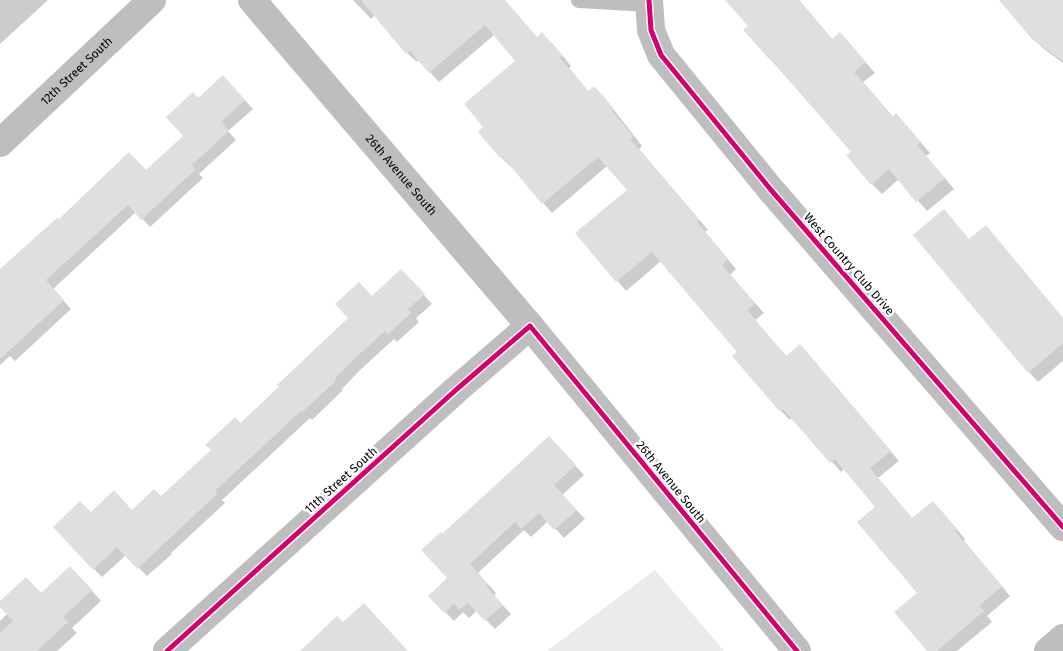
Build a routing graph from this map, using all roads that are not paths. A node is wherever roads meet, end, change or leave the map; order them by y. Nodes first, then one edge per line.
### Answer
1 (152, 0) edge
2 (252, 0) edge
3 (579, 0) edge
4 (649, 2) edge
5 (0, 142) edge
6 (530, 326) junction
7 (1063, 527) edge
8 (1063, 638) edge
9 (167, 651) edge
10 (797, 651) edge
11 (1048, 651) edge

1 - 5 street, 12th Street South
2 - 6 street, 26th Avenue South
3 - 4 lane
4 - 7 street, West Country Club Drive
6 - 9 street, 11th Street South
6 - 10 street, 26th Avenue South
8 - 11 street

